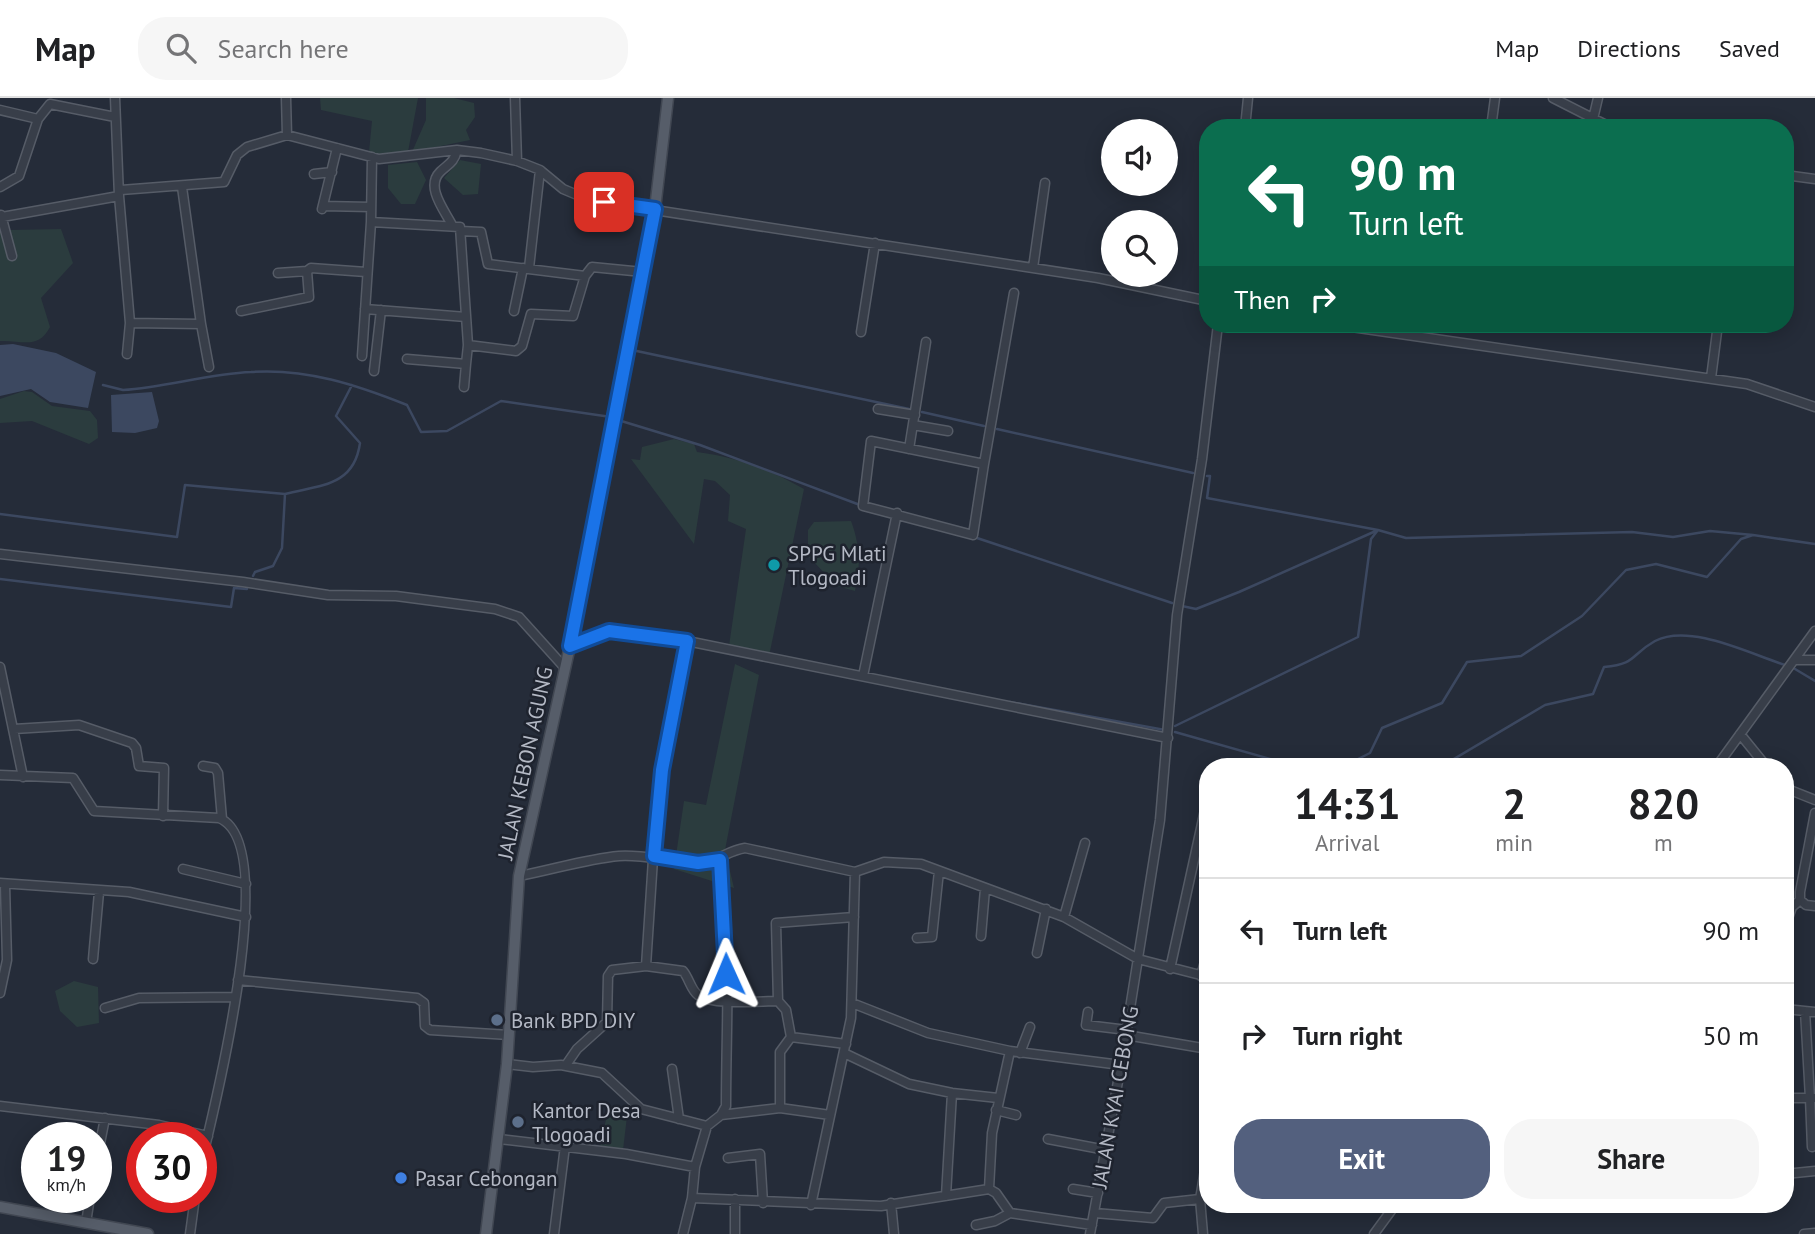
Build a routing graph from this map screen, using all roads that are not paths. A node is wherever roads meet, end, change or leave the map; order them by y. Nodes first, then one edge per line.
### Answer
1 (115, 98) edge
2 (286, 98) edge
3 (515, 98) edge
4 (668, 98) edge
5 (1248, 98) edge
6 (1495, 98) edge
7 (1553, 98) edge
8 (1598, 98) edge
9 (50, 101) edge
10 (0, 110) edge
11 (115, 117) junction
12 (37, 119) junction
13 (1246, 119) edge
14 (1492, 119) edge
15 (1593, 119) joint
16 (287, 135) junction
17 (337, 148) junction
18 (457, 150) junction
19 (373, 157) junction
20 (517, 161) junction
21 (540, 170) junction
22 (332, 172) junction
23 (314, 174) dead end
24 (1794, 176) edge
25 (1815, 179) edge
26 (1045, 183) dead end
27 (0, 187) edge
28 (181, 187) junction
29 (120, 193) junction
30 (371, 207) junction
31 (655, 209) junction
32 (1, 216) edge
33 (371, 222) junction
34 (452, 225) junction
35 (461, 230) junction
36 (875, 243) junction
37 (12, 256) dead end
38 (526, 268) junction
39 (1032, 268) junction
40 (307, 271) junction
41 (366, 272) junction
42 (643, 272) junction
43 (278, 273) dead end
44 (585, 276) junction
45 (1014, 293) dead end
46 (1199, 299) edge
47 (365, 309) junction
48 (381, 310) junction
49 (241, 311) dead end
50 (514, 311) dead end
51 (466, 317) junction
52 (130, 323) junction
53 (201, 324) junction
54 (861, 332) dead end
55 (1217, 333) edge
56 (1394, 333) edge
57 (1717, 333) edge
58 (926, 342) dead end
59 (468, 345) junction
60 (127, 354) dead end
61 (362, 356) dead end
62 (407, 359) dead end
63 (466, 364) junction
64 (209, 367) dead end
65 (374, 371) dead end
66 (1711, 378) junction
67 (464, 387) dead end
68 (1815, 407) edge
69 (878, 409) dead end
70 (914, 420) junction
71 (948, 431) dead end
72 (909, 449) junction
73 (984, 464) junction
74 (897, 513) junction
75 (0, 554) edge
76 (1815, 631) edge
77 (687, 641) junction
78 (570, 646) junction
79 (1795, 660) junction
80 (1815, 660) edge
81 (0, 667) edge
82 (565, 667) junction
83 (863, 676) junction
84 (3, 692) edge
85 (14, 729) junction
86 (1740, 734) junction
87 (1168, 738) junction
88 (1723, 758) edge
89 (1760, 758) edge
90 (204, 766) dead end
91 (0, 775) edge
92 (23, 776) junction
93 (1794, 792) edge
94 (1815, 800) edge
95 (1815, 813) edge
96 (163, 816) junction
97 (222, 819) junction
98 (1199, 837) edge
99 (1085, 843) dead end
100 (654, 856) junction
101 (720, 860) junction
102 (183, 869) dead end
103 (939, 871) junction
104 (855, 872) junction
105 (519, 876) junction
106 (2, 884) edge
107 (246, 884) junction
108 (985, 889) junction
109 (99, 892) junction
110 (1800, 900) junction
111 (1794, 906) edge
112 (1815, 906) edge
113 (1046, 909) junction
114 (246, 917) junction
115 (854, 917) junction
116 (1064, 917) junction
117 (981, 936) dead end
118 (4, 938) edge
119 (917, 938) dead end
120 (1037, 953) dead end
121 (93, 959) dead end
122 (1138, 959) junction
123 (646, 965) junction
124 (1170, 969) junction
125 (2, 973) edge
126 (1199, 976) edge
127 (238, 981) junction
128 (0, 993) edge
129 (234, 997) junction
130 (726, 1001) junction
131 (778, 1001) junction
132 (852, 1003) junction
133 (105, 1008) dead end
134 (1794, 1010) edge
135 (1805, 1011) junction
136 (1087, 1012) dead end
137 (1815, 1012) edge
138 (1030, 1027) dead end
139 (1127, 1033) junction
140 (509, 1035) junction
141 (791, 1037) junction
142 (1199, 1047) edge
143 (845, 1048) junction
144 (1015, 1052) junction
145 (507, 1064) junction
146 (566, 1065) junction
147 (1121, 1065) junction
148 (672, 1069) dead end
149 (951, 1094) junction
150 (998, 1098) junction
151 (1794, 1098) edge
152 (1813, 1098) edge
153 (0, 1107) edge
154 (780, 1108) junction
155 (996, 1110) junction
156 (721, 1115) junction
157 (830, 1115) junction
158 (1016, 1115) dead end
159 (105, 1118) junction
160 (679, 1119) junction
161 (104, 1122) edge
162 (128, 1122) edge
163 (211, 1122) edge
164 (707, 1126) junction
165 (499, 1139) junction
166 (1048, 1139) dead end
167 (565, 1146) junction
168 (1812, 1147) dead end
169 (1105, 1150) junction
170 (728, 1158) dead end
171 (695, 1167) junction
172 (1815, 1171) edge
173 (1794, 1173) edge
174 (989, 1189) junction
175 (1073, 1189) dead end
176 (1098, 1193) junction
177 (946, 1196) junction
178 (692, 1198) junction
179 (735, 1199) junction
180 (1199, 1199) edge
181 (763, 1203) junction
182 (891, 1203) junction
183 (811, 1205) junction
184 (0, 1207) edge
185 (88, 1213) edge
186 (193, 1213) edge
187 (1010, 1213) junction
188 (1095, 1213) junction
189 (1201, 1213) edge
190 (1389, 1213) edge
191 (86, 1223) junction
192 (976, 1225) dead end
193 (1091, 1229) edge
194 (1815, 1233) edge
195 (148, 1234) edge
196 (190, 1234) edge
197 (486, 1234) edge
198 (554, 1234) edge
199 (684, 1234) edge
200 (735, 1234) edge
201 (894, 1234) edge
202 (1203, 1234) edge
203 (1374, 1234) edge
204 (1804, 1234) edge

1 - 11 street
2 - 16 street
3 - 20 street
4 - 31 main road, JALAN KEBON AGUNG
5 - 13 street
6 - 14 street
7 - 15 street
8 - 15 street
9 - 11 street
9 - 12 street
10 - 12 street
11 - 29 street
12 - 27 street
16 - 17 street
16 - 28 street
17 - 19 street
17 - 22 street
18 - 19 street
18 - 20 street
18 - 34 street
19 - 30 street
20 - 21 street
21 - 31 street
21 - 38 street
22 - 23 street
22 - 30 street
24 - 25 street
26 - 39 street
28 - 29 street
28 - 53 street
29 - 32 street
29 - 52 street
30 - 33 street
31 - 36 street
31 - 42 main road, JALAN KEBON AGUNG
32 - 37 street
33 - 34 street
33 - 41 street
34 - 35 street
35 - 38 street
35 - 51 street
36 - 39 street
36 - 54 street
38 - 44 street
38 - 50 street
39 - 46 street
40 - 41 street
40 - 43 street
40 - 49 street
41 - 47 street
42 - 44 street
42 - 78 main road, JALAN KEBON AGUNG
44 - 59 street
45 - 73 street
47 - 48 street
47 - 61 street
48 - 51 street
48 - 65 street
51 - 59 street
52 - 53 street
52 - 60 street
53 - 64 street
55 - 87 street, JALAN KYAI CEBONG
56 - 66 street
57 - 66 street
58 - 70 street
59 - 63 street
62 - 63 street
63 - 67 street
66 - 68 street
69 - 70 street
70 - 71 street
70 - 72 street
72 - 73 street
72 - 74 street
73 - 74 street
74 - 83 street
75 - 82 street
76 - 79 street
77 - 78 street
77 - 83 street
77 - 100 street
78 - 82 main road, JALAN KEBON AGUNG
79 - 80 street
79 - 86 street
81 - 84 street
82 - 105 main road, JALAN KEBON AGUNG
83 - 87 street
84 - 85 street
85 - 92 street
85 - 96 street
86 - 88 street
86 - 89 street
87 - 122 street, JALAN KYAI CEBONG
90 - 97 street
91 - 92 street
92 - 96 street
93 - 94 street
95 - 110 street
96 - 97 street
97 - 107 street
98 - 124 street
99 - 116 street
100 - 101 street
100 - 105 street
100 - 123 street
101 - 104 street
101 - 130 street
102 - 107 street
103 - 104 street
103 - 108 street
103 - 119 street
104 - 115 street
105 - 140 main road, JALAN KEBON AGUNG
106 - 109 street
106 - 118 street
107 - 114 street
108 - 113 street
108 - 117 street
109 - 114 street
109 - 121 street
110 - 111 street
110 - 112 street
113 - 116 street
113 - 120 street
114 - 127 street
115 - 131 street
115 - 132 street
116 - 122 street
118 - 125 street
122 - 124 street
122 - 139 street, JALAN KYAI CEBONG
123 - 130 street
123 - 146 street
124 - 126 street
125 - 128 street
127 - 129 street
127 - 140 street
129 - 133 street
129 - 163 street
130 - 131 street
130 - 156 street
131 - 141 street
132 - 143 street
132 - 144 street
134 - 135 street
135 - 137 street
135 - 152 street
136 - 139 street
138 - 144 street
139 - 142 street
139 - 147 street, JALAN KYAI CEBONG
140 - 145 main road, JALAN KEBON AGUNG
141 - 143 street
141 - 154 street
143 - 149 street
143 - 157 street
144 - 147 street
144 - 150 street
145 - 146 street
145 - 165 main road, JALAN KEBON AGUNG
146 - 160 street
147 - 169 street, JALAN KYAI CEBONG
148 - 160 street
149 - 150 street
149 - 177 street
150 - 155 street
151 - 152 street
152 - 168 street
153 - 159 street
154 - 156 street
154 - 157 street
155 - 158 street
155 - 174 street
156 - 164 street
157 - 183 street
159 - 161 street
159 - 162 street
160 - 164 street
164 - 171 street
165 - 167 street
165 - 197 main road, JALAN KEBON AGUNG
166 - 169 street
167 - 171 street
167 - 198 street
169 - 176 street, JALAN KYAI CEBONG
170 - 181 street
171 - 178 street
172 - 173 street
174 - 177 street
174 - 187 street
175 - 176 street
176 - 188 street, JALAN KYAI CEBONG
177 - 182 street
178 - 179 street
178 - 199 street
179 - 181 street
179 - 200 street
180 - 188 street
181 - 183 street
182 - 183 street
182 - 201 street
184 - 191 main road
185 - 191 street
186 - 196 street
187 - 192 street
187 - 193 street
188 - 193 street, JALAN KYAI CEBONG
189 - 202 street
190 - 203 street
191 - 195 main road
194 - 204 street

